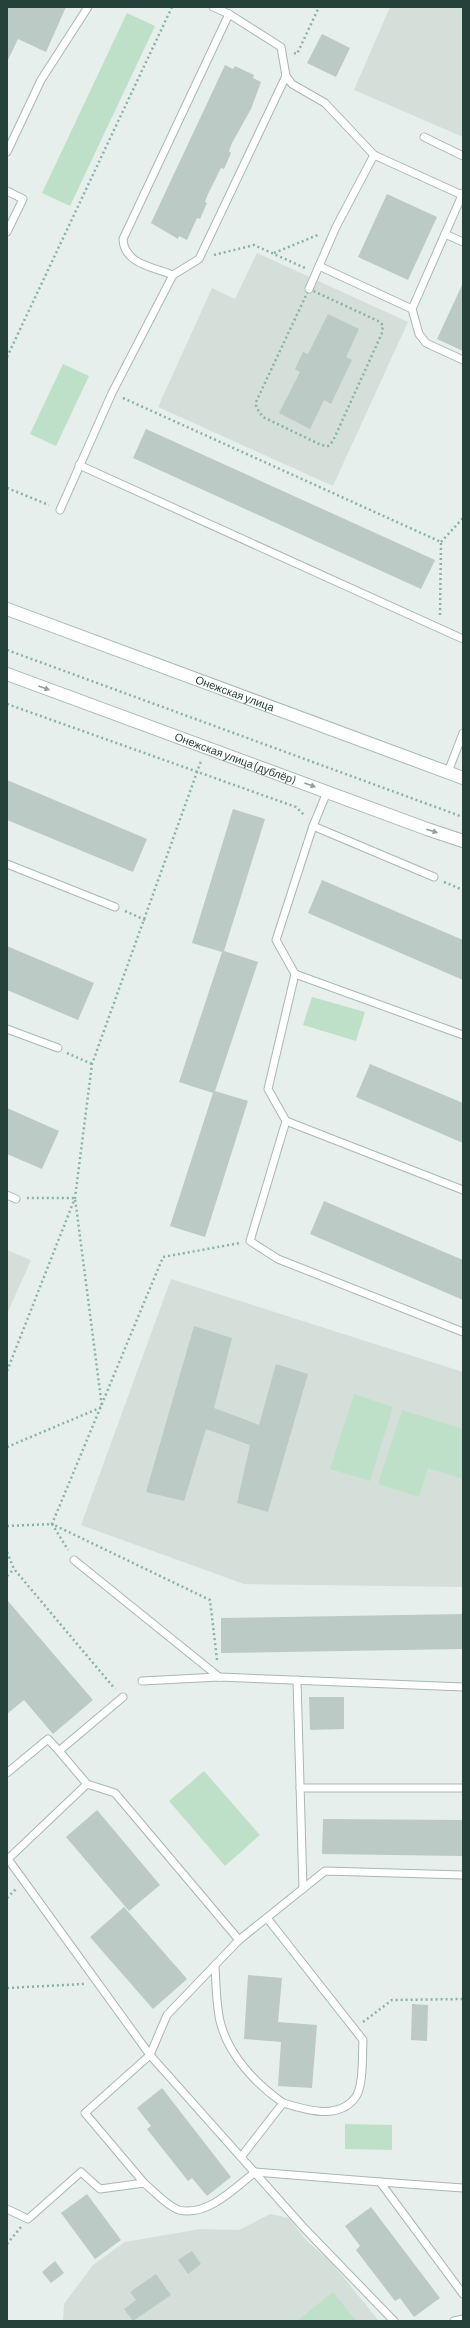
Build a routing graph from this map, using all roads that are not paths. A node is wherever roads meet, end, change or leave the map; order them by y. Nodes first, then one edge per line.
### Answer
1 (88, 7) edge
2 (213, 7) edge
3 (229, 14) junction
4 (286, 76) junction
5 (424, 138) dead end
6 (7, 152) edge
7 (374, 155) junction
8 (463, 156) edge
9 (7, 191) edge
10 (462, 194) edge
11 (7, 232) edge
12 (446, 234) junction
13 (463, 242) edge
14 (318, 269) junction
15 (173, 275) junction
16 (309, 289) road end
17 (412, 310) junction
18 (463, 360) edge
19 (79, 465) junction
20 (60, 510) road end
21 (7, 609) edge
22 (463, 639) edge
23 (7, 674) edge
24 (463, 733) edge
25 (448, 772) junction
26 (463, 778) edge
27 (327, 792) junction
28 (313, 826) junction
29 (463, 841) edge
30 (7, 864) edge
31 (434, 877) road end
32 (115, 907) road end
33 (295, 974) junction
34 (7, 1029) edge
35 (463, 1035) edge
36 (58, 1048) road end
37 (286, 1120) junction
38 (463, 1190) edge
39 (7, 1195) edge
40 (16, 1199) road end
41 (463, 1332) edge
42 (74, 1560) road end
43 (219, 1677) junction
44 (297, 1680) junction
45 (142, 1681) dead end
46 (463, 1687) edge
47 (123, 1698) road end
48 (59, 1751) junction
49 (7, 1773) edge
50 (86, 1784) junction
51 (300, 1788) junction
52 (463, 1788) edge
53 (463, 1875) edge
54 (303, 1889) junction
55 (267, 1918) junction
56 (239, 1940) junction
57 (215, 1965) junction
58 (150, 2054) junction
59 (283, 2103) junction
60 (241, 2157) junction
61 (255, 2172) junction
62 (380, 2182) junction
63 (144, 2183) junction
64 (463, 2188) edge
65 (7, 2209) edge
66 (463, 2294) edge
67 (463, 2318) edge
68 (394, 2321) edge
69 (454, 2321) edge

1 - 6 lane
2 - 3 lane
3 - 4 lane
3 - 15 lane
4 - 7 lane
4 - 15 lane
5 - 8 lane
7 - 10 lane
7 - 14 lane
9 - 11 lane
10 - 12 lane
12 - 13 lane
12 - 17 lane
14 - 16 lane
14 - 17 lane
15 - 19 lane
17 - 18 lane
19 - 20 lane
19 - 22 lane
21 - 25 street, Онежская улица
23 -> 27 street, Онежская улица (дублёр)
24 - 25 lane
25 - 26 street, Онежская улица
27 - 28 lane
27 -> 29 street, Онежская улица (дублёр)
28 - 31 lane
28 - 33 lane
30 - 32 lane
33 - 35 lane
33 - 37 lane
34 - 36 lane
37 - 38 lane
37 - 41 lane
39 - 40 lane
42 - 43 lane
43 - 44 lane
43 - 45 lane
44 - 46 lane
44 - 51 lane
47 - 48 lane
48 - 49 lane
48 - 50 lane
50 - 56 lane
50 - 58 lane
51 - 52 lane
51 - 54 lane
53 - 54 lane
54 - 55 lane
55 - 56 lane
55 - 59 lane
56 - 57 lane
57 - 58 lane
57 - 59 lane
58 - 60 lane
58 - 63 lane
59 - 60 lane
60 - 61 lane
61 - 62 lane
61 - 63 lane
61 - 68 lane
62 - 64 lane
62 - 66 lane
63 - 65 lane
67 - 69 lane

